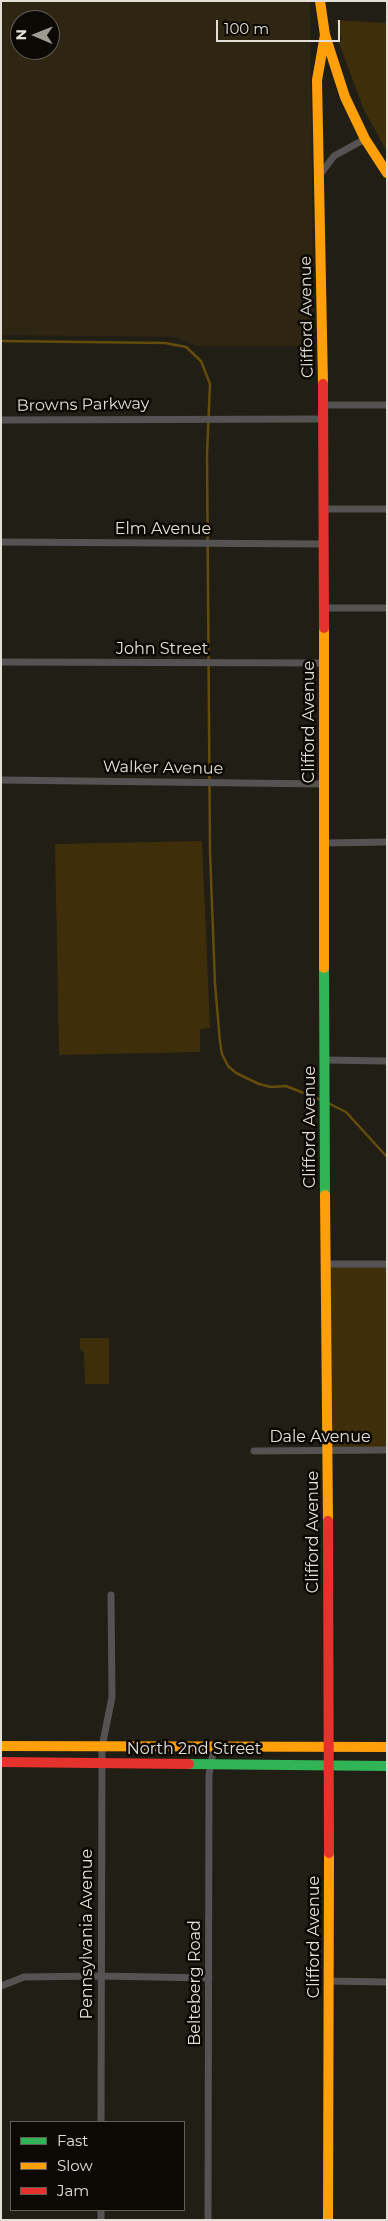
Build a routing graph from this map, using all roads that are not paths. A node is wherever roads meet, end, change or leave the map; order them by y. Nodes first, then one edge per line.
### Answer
1 (320, 1) edge
2 (325, 35) junction
3 (365, 140) junction
4 (387, 173) edge
5 (319, 176) junction
6 (324, 405) junction
7 (387, 405) edge
8 (324, 419) junction
9 (1, 420) edge
10 (324, 509) junction
11 (387, 509) edge
12 (1, 542) edge
13 (324, 544) junction
14 (324, 608) junction
15 (387, 608) edge
16 (1, 662) edge
17 (323, 664) junction
18 (1, 780) edge
19 (324, 784) junction
20 (324, 842) junction
21 (387, 842) edge
22 (324, 1060) junction
23 (387, 1062) edge
24 (326, 1264) junction
25 (387, 1264) edge
26 (328, 1449) junction
27 (387, 1450) edge
28 (254, 1451) dead end
29 (111, 1595) dead end
30 (1, 1746) edge
31 (329, 1746) junction
32 (102, 1747) junction
33 (387, 1747) edge
34 (214, 1748) junction
35 (1, 1762) edge
36 (102, 1763) junction
37 (211, 1765) junction
38 (329, 1765) junction
39 (387, 1766) edge
40 (100, 1976) junction
41 (209, 1978) junction
42 (328, 1981) junction
43 (387, 1982) edge
44 (1, 1986) edge
45 (100, 2121) edge
46 (208, 2220) edge
47 (328, 2220) edge

1 - 2 street
2 - 3 street
2 - 5 street, Clifford Avenue
3 - 4 street
3 - 5 street
5 - 6 street, Clifford Avenue
6 - 7 street
6 - 8 street, Clifford Avenue
8 - 9 street, Browns Parkway
8 - 10 street, Clifford Avenue
10 - 11 street
10 - 13 street, Clifford Avenue
12 - 13 street, Elm Avenue
13 - 14 street, Clifford Avenue
14 - 15 street
14 - 17 street, Clifford Avenue
16 - 17 street, John Street
17 - 19 street, Clifford Avenue
18 - 19 street, Walker Avenue
19 - 20 street, Clifford Avenue
20 - 21 street
20 - 22 street, Clifford Avenue
22 - 23 street
22 - 24 street, Clifford Avenue
24 - 25 street
24 - 26 street, Clifford Avenue
26 - 27 street, Dale Avenue
26 - 28 street, Dale Avenue
26 - 31 street, Clifford Avenue
29 - 32 street, Pennsylvania Avenue
30 - 32 street, North 2nd Street
31 - 33 street, North 2nd Street
31 - 34 street, North 2nd Street
31 - 38 street, Clifford Avenue
32 - 34 street, North 2nd Street
32 - 36 street, Pennsylvania Avenue
34 - 37 street, Belteberg Road
35 - 36 street, North 2nd Street
36 - 37 street, North 2nd Street
36 - 40 street, Pennsylvania Avenue
37 - 38 street, North 2nd Street
37 - 41 street, Belteberg Road
38 - 39 street, North 2nd Street
38 - 42 street, Clifford Avenue
40 - 41 street
40 - 44 street
40 - 45 street, Pennsylvania Avenue
41 - 46 street, Belteberg Road
42 - 43 street
42 - 47 street, Clifford Avenue

